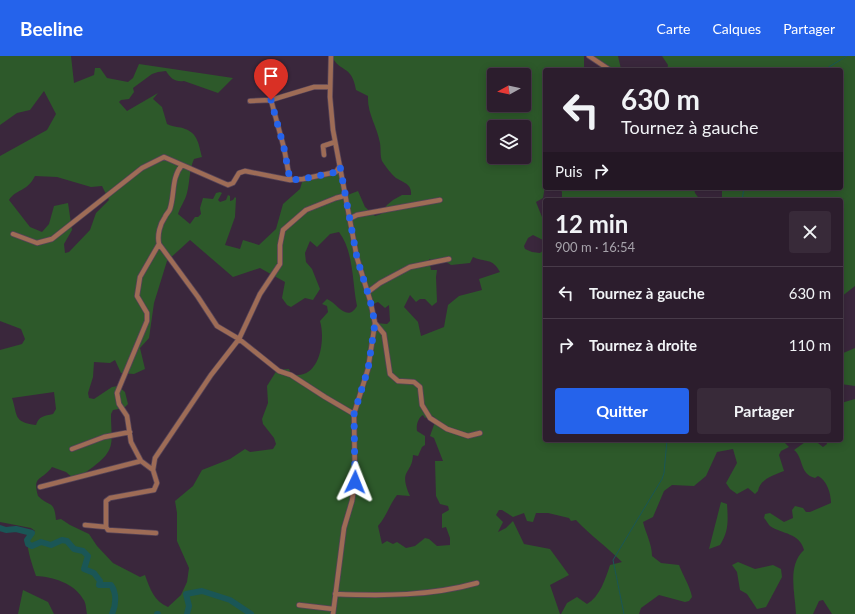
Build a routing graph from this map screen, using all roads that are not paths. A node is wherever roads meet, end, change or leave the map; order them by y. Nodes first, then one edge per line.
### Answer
1 (331, 56) edge
2 (589, 56) edge
3 (607, 68) edge
4 (330, 86) junction
5 (271, 100) junction
6 (250, 101) dead end
7 (335, 142) junction
8 (324, 155) dead end
9 (182, 165) junction
10 (340, 166) junction
11 (290, 180) junction
12 (344, 196) junction
13 (440, 200) dead end
14 (349, 219) junction
15 (13, 234) dead end
16 (159, 244) junction
17 (449, 259) dead end
18 (368, 292) junction
19 (375, 323) junction
20 (239, 339) junction
21 (354, 414) junction
22 (130, 432) junction
23 (480, 433) dead end
24 (72, 449) dead end
25 (141, 461) junction
26 (153, 470) junction
27 (40, 487) dead end
28 (85, 525) dead end
29 (106, 527) junction
30 (156, 533) dead end
31 (477, 583) dead end
32 (335, 594) junction
33 (299, 605) dead end
34 (333, 611) edge

1 - 4 street
2 - 3 street
4 - 5 street
4 - 7 street
5 - 6 street
5 - 11 street
7 - 8 street
7 - 10 street
9 - 11 street
9 - 15 street
9 - 16 street
10 - 11 street
10 - 12 street
12 - 14 street
12 - 20 street
13 - 14 street
14 - 18 street
16 - 20 street
16 - 22 street
17 - 18 street
18 - 19 street
19 - 21 street
19 - 23 street
20 - 21 street
20 - 26 street
21 - 32 street
22 - 24 street
22 - 25 street
25 - 26 street
25 - 27 street
26 - 29 street
28 - 29 street
29 - 30 street
31 - 32 street
32 - 34 street
33 - 34 street

